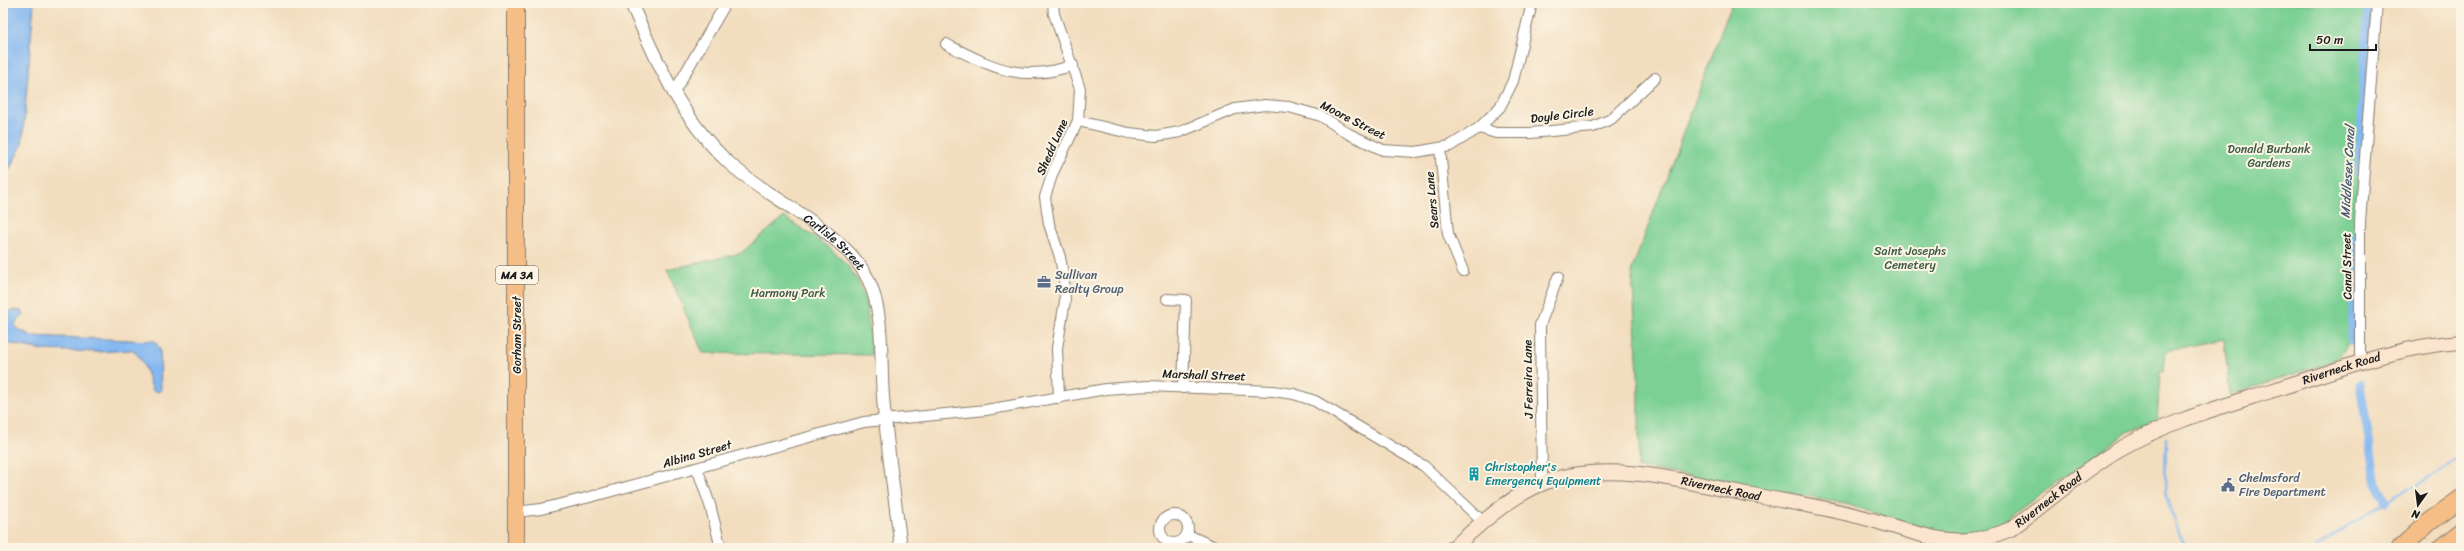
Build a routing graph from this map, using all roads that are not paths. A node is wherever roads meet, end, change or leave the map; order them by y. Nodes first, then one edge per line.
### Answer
1 (516, 3) edge
2 (631, 3) edge
3 (726, 3) edge
4 (1053, 3) edge
5 (1532, 3) edge
6 (2377, 3) edge
7 (946, 44) dead end
8 (1072, 65) junction
9 (1655, 78) dead end
10 (673, 94) junction
11 (1078, 122) junction
12 (1479, 128) junction
13 (1440, 148) junction
14 (1463, 271) dead end
15 (1558, 277) dead end
16 (1167, 299) dead end
17 (2461, 342) edge
18 (2360, 362) junction
19 (1183, 388) junction
20 (1059, 398) junction
21 (885, 420) junction
22 (697, 468) junction
23 (1542, 484) junction
24 (2461, 499) edge
25 (516, 512) junction
26 (1484, 522) junction
27 (2461, 533) edge
28 (1188, 535) dead end
29 (516, 548) edge
30 (721, 548) edge
31 (901, 548) edge
32 (1218, 548) edge
33 (1453, 548) edge
34 (2401, 548) edge
35 (2442, 548) edge

1 - 25 main road, Gorham Street / MA 3A
2 - 10 street, Carlisle Street
3 - 10 street
4 - 8 street, Shedd Lane
5 - 12 street, Moore Street
6 - 18 street, Canal Street
7 - 8 street
8 - 11 street, Shedd Lane
9 - 12 street, Doyle Circle
10 - 21 street, Carlisle Street
11 - 13 street, Moore Street
11 - 20 street, Shedd Lane
12 - 13 street, Moore Street
13 - 14 street, Sears Lane
15 - 23 street, J Ferreira Lane
16 - 19 street
17 - 18 main road, Riverneck Road
18 - 23 main road, Riverneck Road
19 - 20 street, Marshall Street
19 - 26 street, Marshall Street
20 - 21 street, Marshall Street
21 - 22 street, Albina Street
21 - 31 street, Carlisle Street
22 - 25 street, Albina Street
22 - 30 street
23 - 26 main road, Riverneck Road
24 - 34 highway
25 - 29 main road, Gorham Street / MA 3A
26 - 33 main road, Riverneck Road
27 - 35 highway
28 - 32 street

